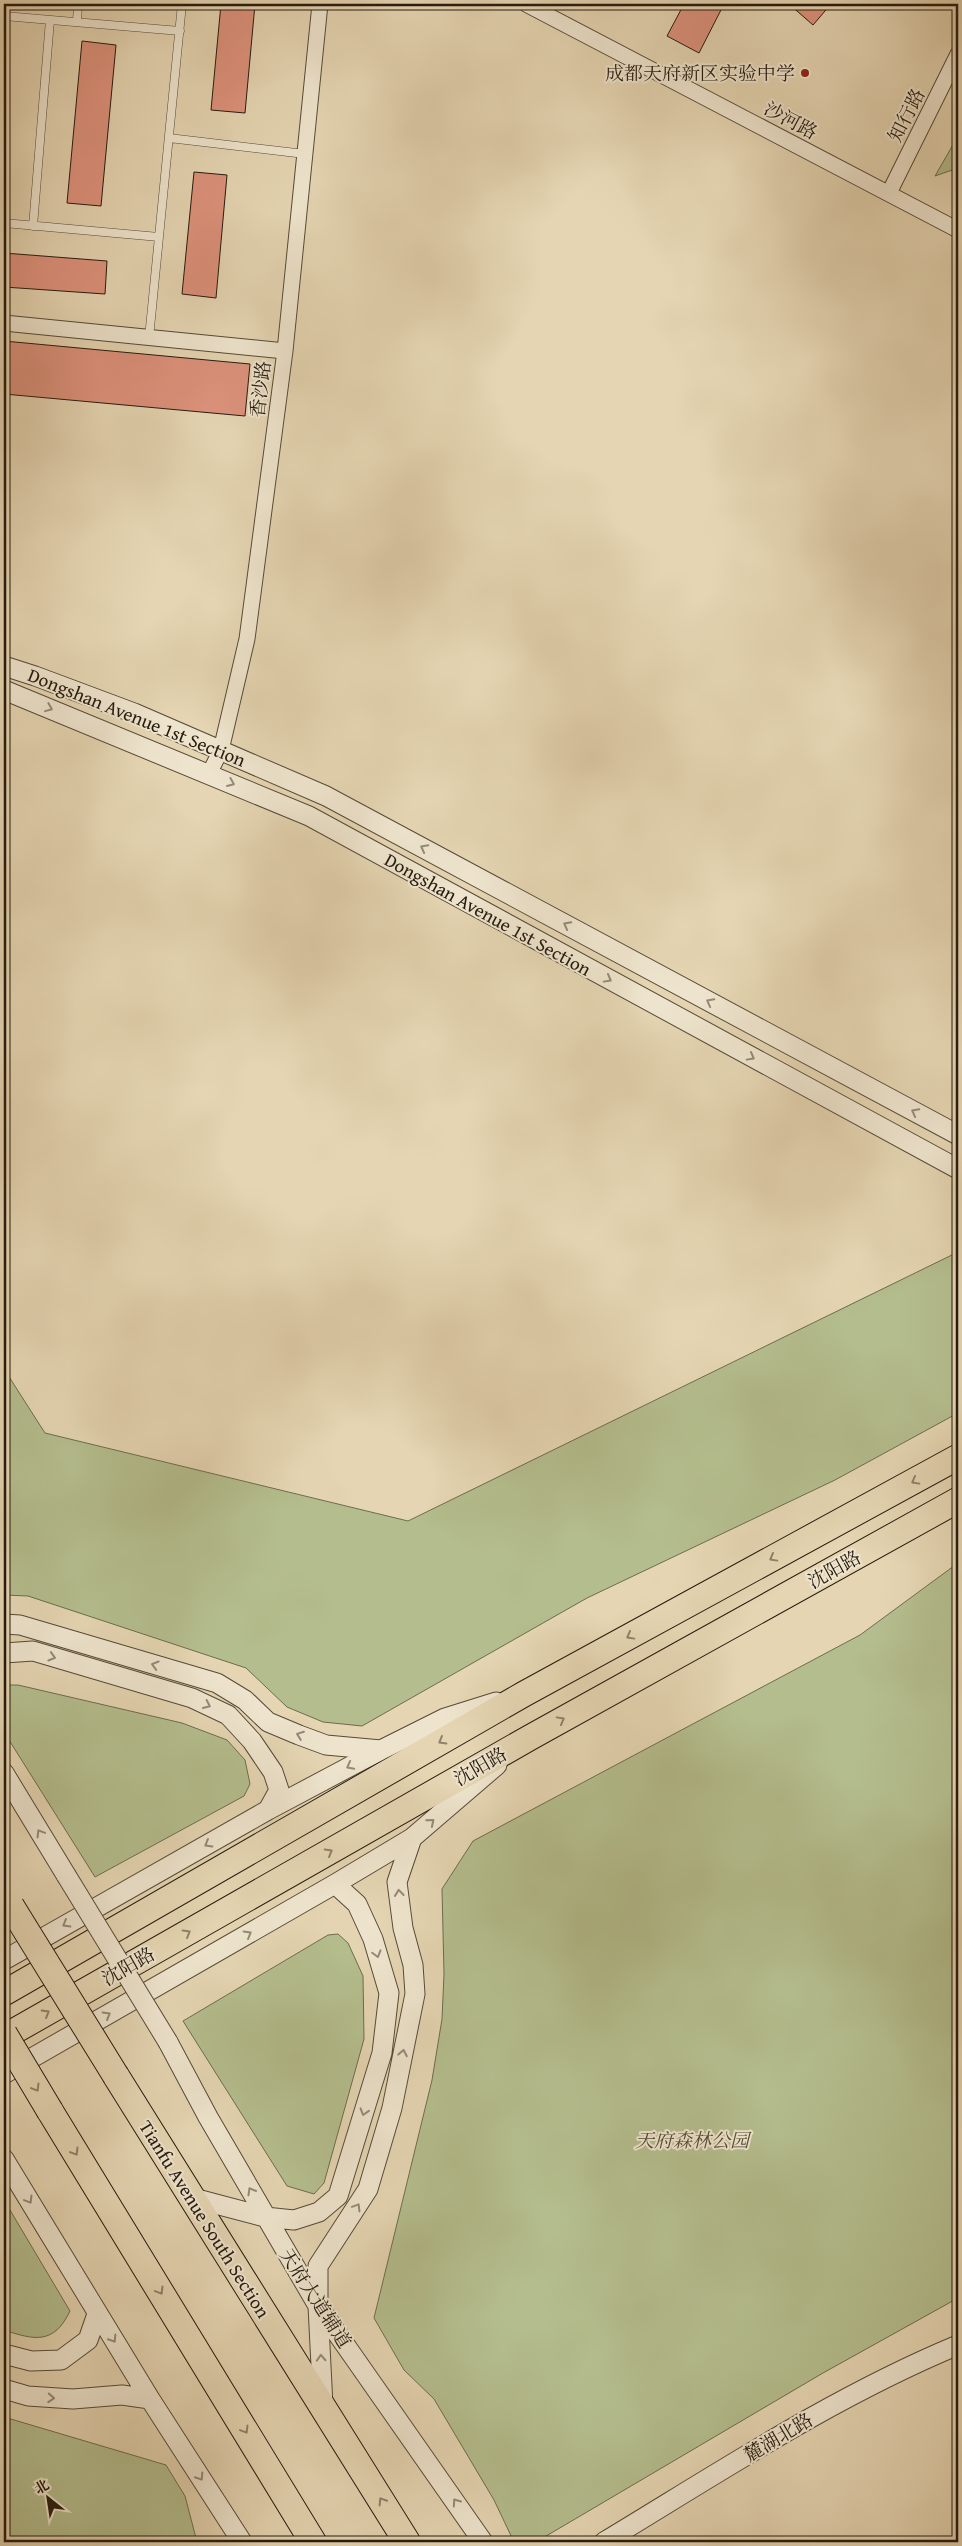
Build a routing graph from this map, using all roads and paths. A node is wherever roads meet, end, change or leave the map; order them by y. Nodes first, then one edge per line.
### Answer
1 (78, 4) edge
2 (182, 4) edge
3 (320, 4) edge
4 (526, 4) edge
5 (4, 16) edge
6 (50, 20) junction
7 (77, 22) junction
8 (180, 31) junction
9 (958, 54) edge
10 (169, 138) junction
11 (305, 154) junction
12 (889, 193) junction
13 (4, 223) edge
14 (32, 226) junction
15 (958, 230) edge
16 (159, 237) junction
17 (4, 323) edge
18 (149, 338) junction
19 (285, 351) junction
20 (4, 666) edge
21 (4, 690) edge
22 (221, 750) junction
23 (209, 774) junction
24 (958, 1135) edge
25 (958, 1169) edge
26 (958, 1457) edge
27 (958, 1500) edge
28 (4, 1624) edge
29 (4, 1652) edge
30 (524, 1694) junction
31 (530, 1737) junction
32 (381, 1750) junction
33 (4, 1773) edge
34 (268, 1810) junction
35 (412, 1838) junction
36 (335, 1884) junction
37 (7, 1900) edge
38 (4, 1960) edge
39 (4, 1993) edge
40 (4, 2036) edge
41 (4, 2074) edge
42 (4, 2158) edge
43 (193, 2198) junction
44 (265, 2217) junction
45 (318, 2306) junction
46 (98, 2314) junction
47 (958, 2345) edge
48 (4, 2354) edge
49 (4, 2389) edge
50 (150, 2399) junction
51 (323, 2407) junction
52 (242, 2542) edge
53 (313, 2542) edge
54 (407, 2542) edge
55 (483, 2542) edge
56 (604, 2542) edge

1 - 7 lane
2 - 8 lane
3 - 11 street, 香沙路
4 - 12 street, 沙河路
5 - 6 lane
6 - 7 lane
6 - 14 lane
7 - 8 lane
8 - 10 lane
9 - 12 street, 知行路
10 - 11 lane
10 - 16 lane
11 - 19 street, 香沙路
12 - 15 street, 沙河路
13 - 14 lane
14 - 16 lane
16 - 18 lane
17 - 18 street
18 - 19 street
19 - 22 street, 香沙路
20 - 22 street, Dongshan Avenue 1st Section
21 -> 23 street, Dongshan Avenue 1st Section
22 - 23 street, 香沙路
24 -> 22 street, Dongshan Avenue 1st Section
23 -> 25 street, Dongshan Avenue 1st Section
26 -> 30 main road, 沈阳路
31 -> 27 main road, 沈阳路
32 -> 28 street
29 -> 34 street
30 - 32 street
30 -> 39 main road, 沈阳路
35 -> 31 street
40 -> 31 main road, 沈阳路
32 -> 34 street
44 -> 33 street, 天府大道辅道, bridge
34 -> 38 street
35 - 36 street
45 -> 35 street
41 -> 36 street
36 -> 44 street
37 - 43 highway, Tianfu Avenue South Section, bridge
40 -> 53 highway, bridge
42 -> 46 street
43 - 44 street
43 - 51 highway, Tianfu Avenue South Section
44 - 45 street, 天府大道辅道
51 -> 45 street
55 -> 45 street, 天府大道辅道
46 - 48 street
46 -> 50 street
47 - 56 street, 麓湖北路
49 -> 50 street
50 -> 52 street
54 -> 51 highway, Tianfu Avenue South Section

